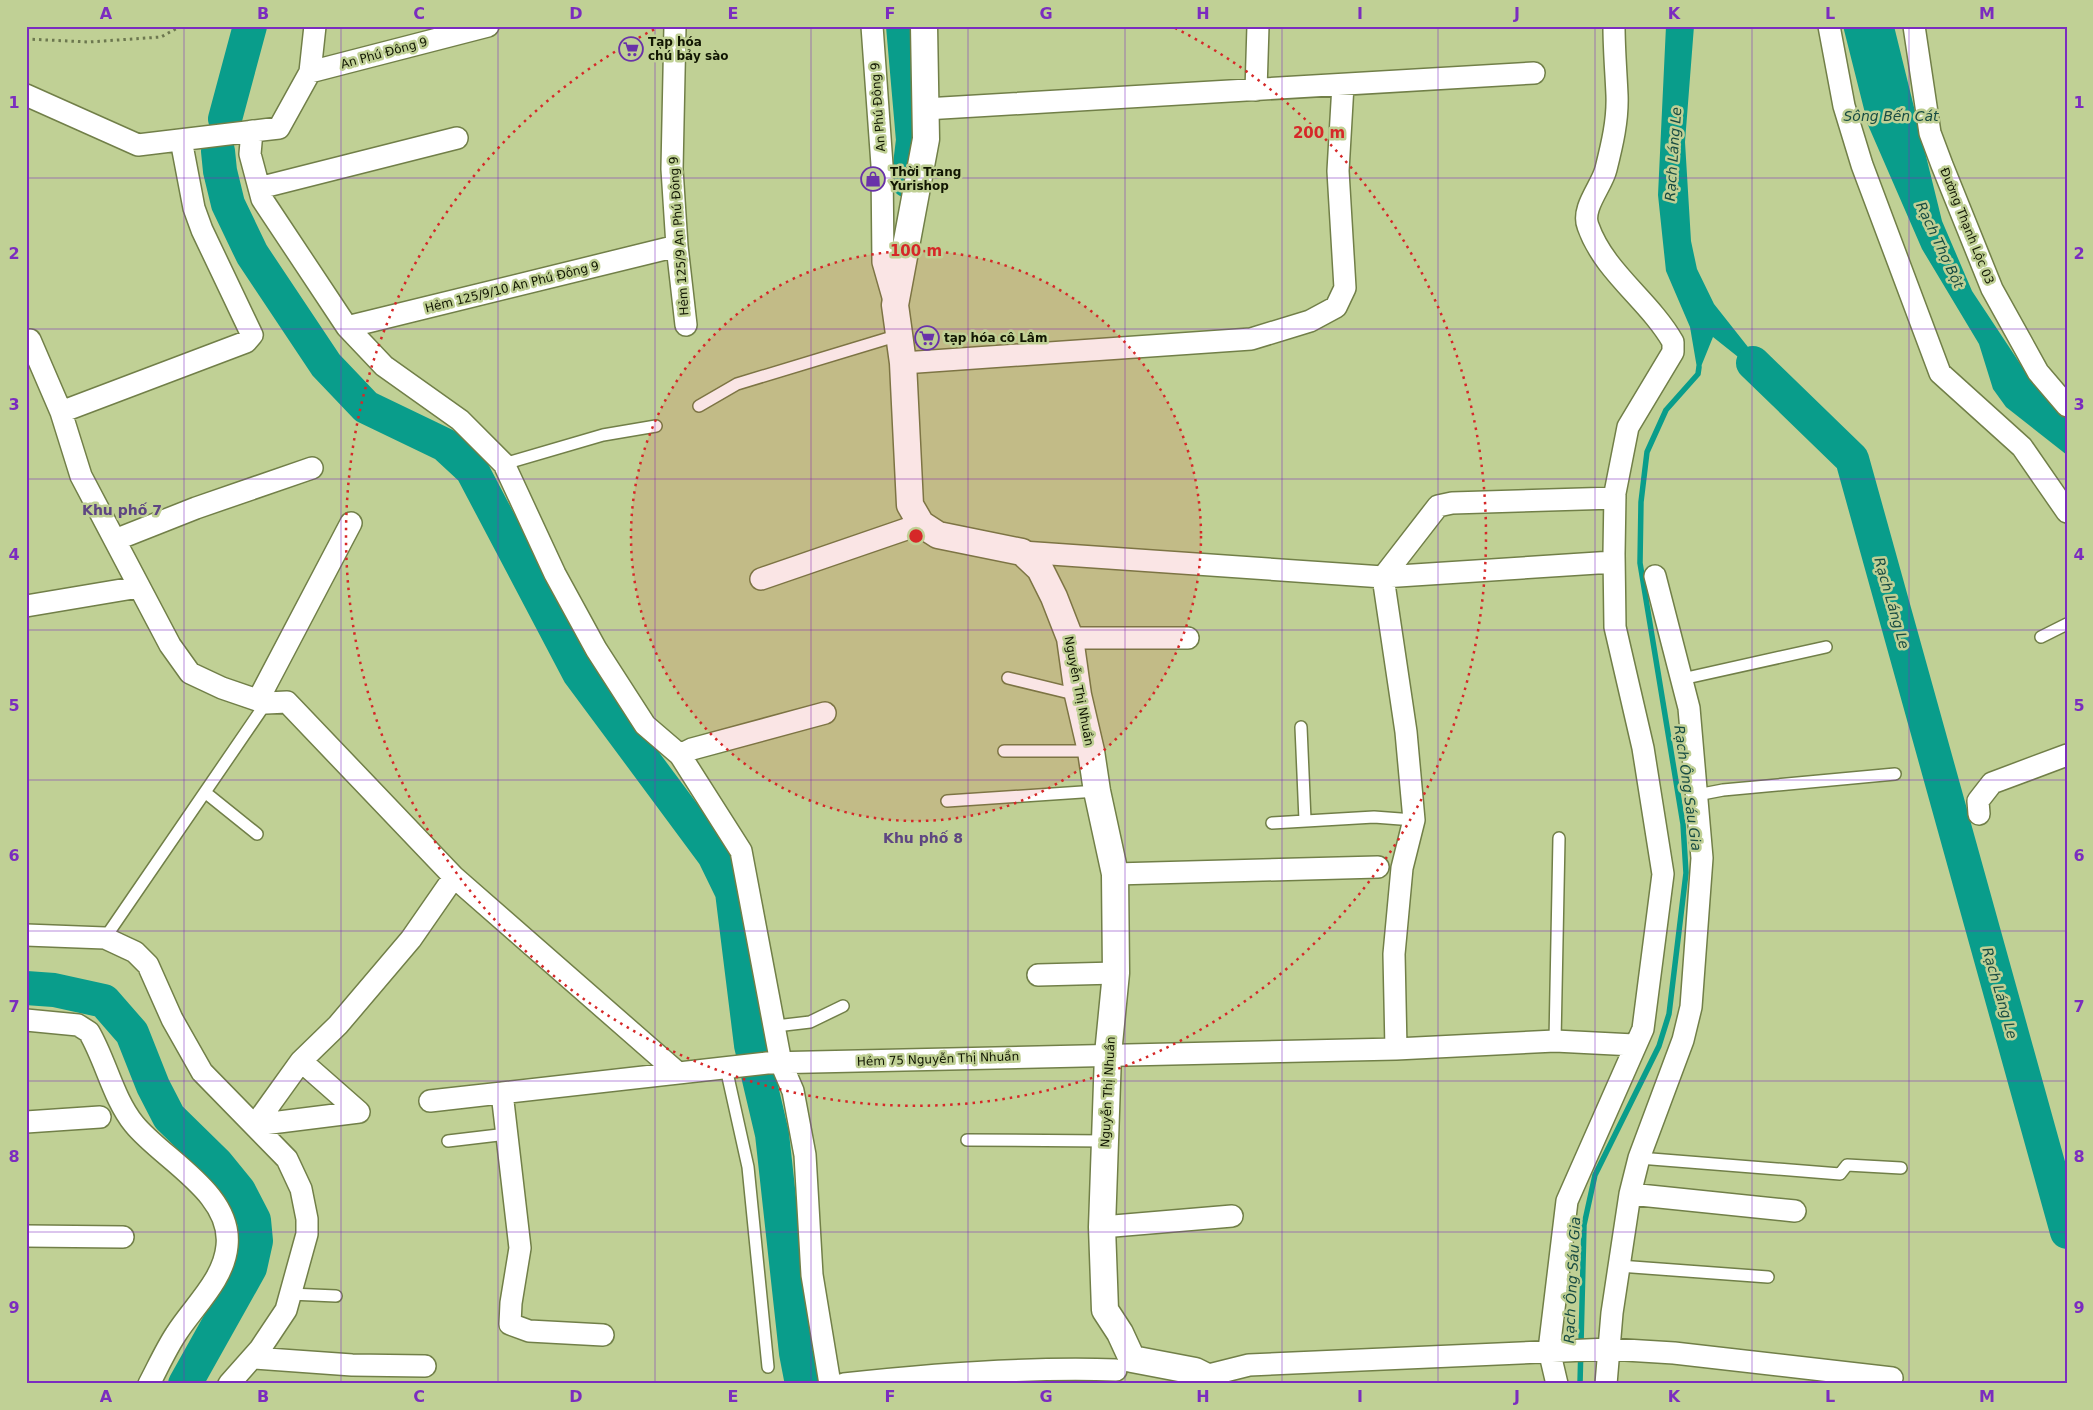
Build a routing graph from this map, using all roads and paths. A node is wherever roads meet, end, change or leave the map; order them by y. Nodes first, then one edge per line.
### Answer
1 (181, 26) edge
2 (315, 26) edge
3 (488, 26) edge
4 (675, 26) edge
5 (872, 26) edge
6 (924, 26) edge
7 (1258, 26) edge
8 (1614, 26) edge
9 (1829, 26) edge
10 (1914, 26) edge
11 (26, 39) edge
12 (310, 72) junction
13 (1534, 73) dead end
14 (1342, 86) junction
15 (1256, 90) junction
16 (26, 95) edge
17 (925, 109) junction
18 (252, 131) junction
19 (457, 138) dead end
20 (181, 140) junction
21 (259, 188) junction
22 (677, 246) junction
23 (895, 305) junction
24 (686, 325) dead end
25 (347, 327) junction
26 (899, 335) junction
27 (30, 340) dead end
28 (902, 363) junction
29 (699, 406) dead end
30 (2067, 406) edge
31 (60, 412) junction
32 (656, 426) dead end
33 (504, 464) junction
34 (312, 468) dead end
35 (1615, 498) junction
36 (2067, 512) edge
37 (351, 523) dead end
38 (921, 524) junction
39 (115, 540) junction
40 (1022, 552) junction
41 (1614, 562) junction
42 (1655, 576) dead end
43 (1383, 577) junction
44 (761, 579) dead end
45 (139, 587) junction
46 (26, 606) edge
47 (2067, 624) edge
48 (2041, 637) dead end
49 (1070, 638) junction
50 (1188, 638) dead end
51 (1826, 647) dead end
52 (1008, 678) dead end
53 (1682, 679) junction
54 (1078, 696) junction
55 (262, 702) junction
56 (825, 713) dead end
57 (1301, 727) dead end
58 (1004, 751) dead end
59 (1091, 752) junction
60 (2067, 755) edge
61 (680, 756) junction
62 (1895, 774) dead end
63 (1097, 791) junction
64 (206, 793) junction
65 (1697, 795) junction
66 (947, 801) dead end
67 (1980, 814) dead end
68 (1305, 820) junction
69 (1414, 820) junction
70 (1272, 823) dead end
71 (257, 834) dead end
72 (1559, 838) dead end
73 (1378, 867) dead end
74 (1115, 874) junction
75 (454, 878) junction
76 (26, 935) edge
77 (105, 938) junction
78 (1116, 973) junction
79 (1038, 975) dead end
80 (843, 1006) dead end
81 (26, 1020) edge
82 (776, 1026) junction
83 (1555, 1041) junction
84 (1634, 1045) junction
85 (1396, 1049) junction
86 (1108, 1054) junction
87 (301, 1061) junction
88 (774, 1063) junction
89 (731, 1067) junction
90 (678, 1073) junction
91 (502, 1093) junction
92 (430, 1102) dead end
93 (100, 1118) dead end
94 (26, 1122) edge
95 (255, 1125) junction
96 (507, 1134) junction
97 (967, 1140) dead end
98 (448, 1141) dead end
99 (1106, 1141) junction
100 (1639, 1158) junction
101 (1901, 1168) dead end
102 (1630, 1194) junction
103 (1795, 1211) dead end
104 (1232, 1216) dead end
105 (1102, 1227) junction
106 (26, 1236) edge
107 (123, 1237) dead end
108 (1619, 1266) junction
109 (1768, 1277) dead end
110 (290, 1294) junction
111 (336, 1296) dead end
112 (603, 1335) dead end
113 (1605, 1349) junction
114 (1554, 1350) junction
115 (253, 1358) junction
116 (425, 1366) dead end
117 (768, 1367) dead end
118 (1121, 1371) edge
119 (1892, 1378) dead end
120 (1207, 1380) edge
121 (150, 1384) edge
122 (229, 1384) edge
123 (830, 1384) edge
124 (844, 1384) edge
125 (1557, 1384) edge
126 (1606, 1384) edge

1 - 11 path
2 - 12 street
3 - 12 street, An Phú Đông 9
4 - 22 street, Hẻm 125/9 An Phú Đông 9
5 - 23 street, An Phú Đông 9
6 - 17 street
7 - 15 street
8 - 35 street
9 - 36 street
10 - 30 street, Đường Thạnh Lộc 03
12 - 18 street
13 - 14 street
14 - 15 street
14 - 28 street
15 - 17 street
16 - 20 street
17 - 23 street
18 - 20 street
18 - 21 street
19 - 21 street
20 - 31 street
21 - 25 street
22 - 24 street, Hẻm 125/9 An Phú Đông 9
22 - 25 street, Hẻm 125/9/10 An Phú Đông 9
23 - 26 street
25 - 33 street
26 - 28 street
26 - 29 lane
27 - 31 street
28 - 38 street
31 - 39 street
32 - 33 lane
33 - 61 street
34 - 39 street
35 - 41 street
35 - 43 street
37 - 55 street
38 - 40 street
38 - 44 street
39 - 45 street
40 - 43 street
40 - 49 street, Nguyễn Thị Nhuần
41 - 43 street
41 - 84 street
42 - 53 street
43 - 69 street
45 - 46 street
45 - 55 street
47 - 48 lane
49 - 50 street
49 - 54 street, Nguyễn Thị Nhuần
51 - 53 lane
52 - 54 lane
53 - 65 street
54 - 59 street, Nguyễn Thị Nhuần
55 - 64 lane
55 - 75 street
56 - 61 street
57 - 68 lane
58 - 59 lane
59 - 63 street, Nguyễn Thị Nhuần
60 - 67 street
61 - 82 street
62 - 65 lane
63 - 66 lane
63 - 74 street, Nguyễn Thị Nhuần
64 - 71 lane
64 - 77 lane
65 - 100 street
68 - 69 lane
68 - 70 lane
69 - 85 street
72 - 83 lane
73 - 74 street
74 - 78 street, Nguyễn Thị Nhuần
75 - 87 street
75 - 90 street
76 - 77 street
77 - 95 street
78 - 79 street
78 - 86 street, Nguyễn Thị Nhuần
80 - 82 lane
81 - 121 street
82 - 88 street
83 - 84 street, Hẻm 75 Nguyễn Thị Nhuần
83 - 85 street, Hẻm 75 Nguyễn Thị Nhuần
84 - 114 street
85 - 86 street, Hẻm 75 Nguyễn Thị Nhuần
86 - 88 street, Hẻm 75 Nguyễn Thị Nhuần
86 - 99 street, Nguyễn Thị Nhuần
87 - 95 street
87 - 95 street
88 - 89 street, Hẻm 75 Nguyễn Thị Nhuần
88 - 123 street
89 - 90 street, Hẻm 75 Nguyễn Thị Nhuần
89 - 117 lane
90 - 91 street, Hẻm 75 Nguyễn Thị Nhuần
91 - 92 street, Hẻm 75 Nguyễn Thị Nhuần
91 - 96 street
93 - 94 street
95 - 110 street
96 - 98 lane
96 - 112 street
97 - 99 lane
99 - 105 street, Nguyễn Thị Nhuần
100 - 101 lane
100 - 102 street
102 - 103 street
102 - 108 street
104 - 105 street
105 - 118 street, Nguyễn Thị Nhuần
106 - 107 street
108 - 109 lane
108 - 113 street
110 - 111 lane
110 - 115 street
113 - 114 street
113 - 119 street
113 - 126 street
114 - 120 street
114 - 125 street
115 - 116 street
115 - 122 street
118 - 120 street
118 - 124 street

